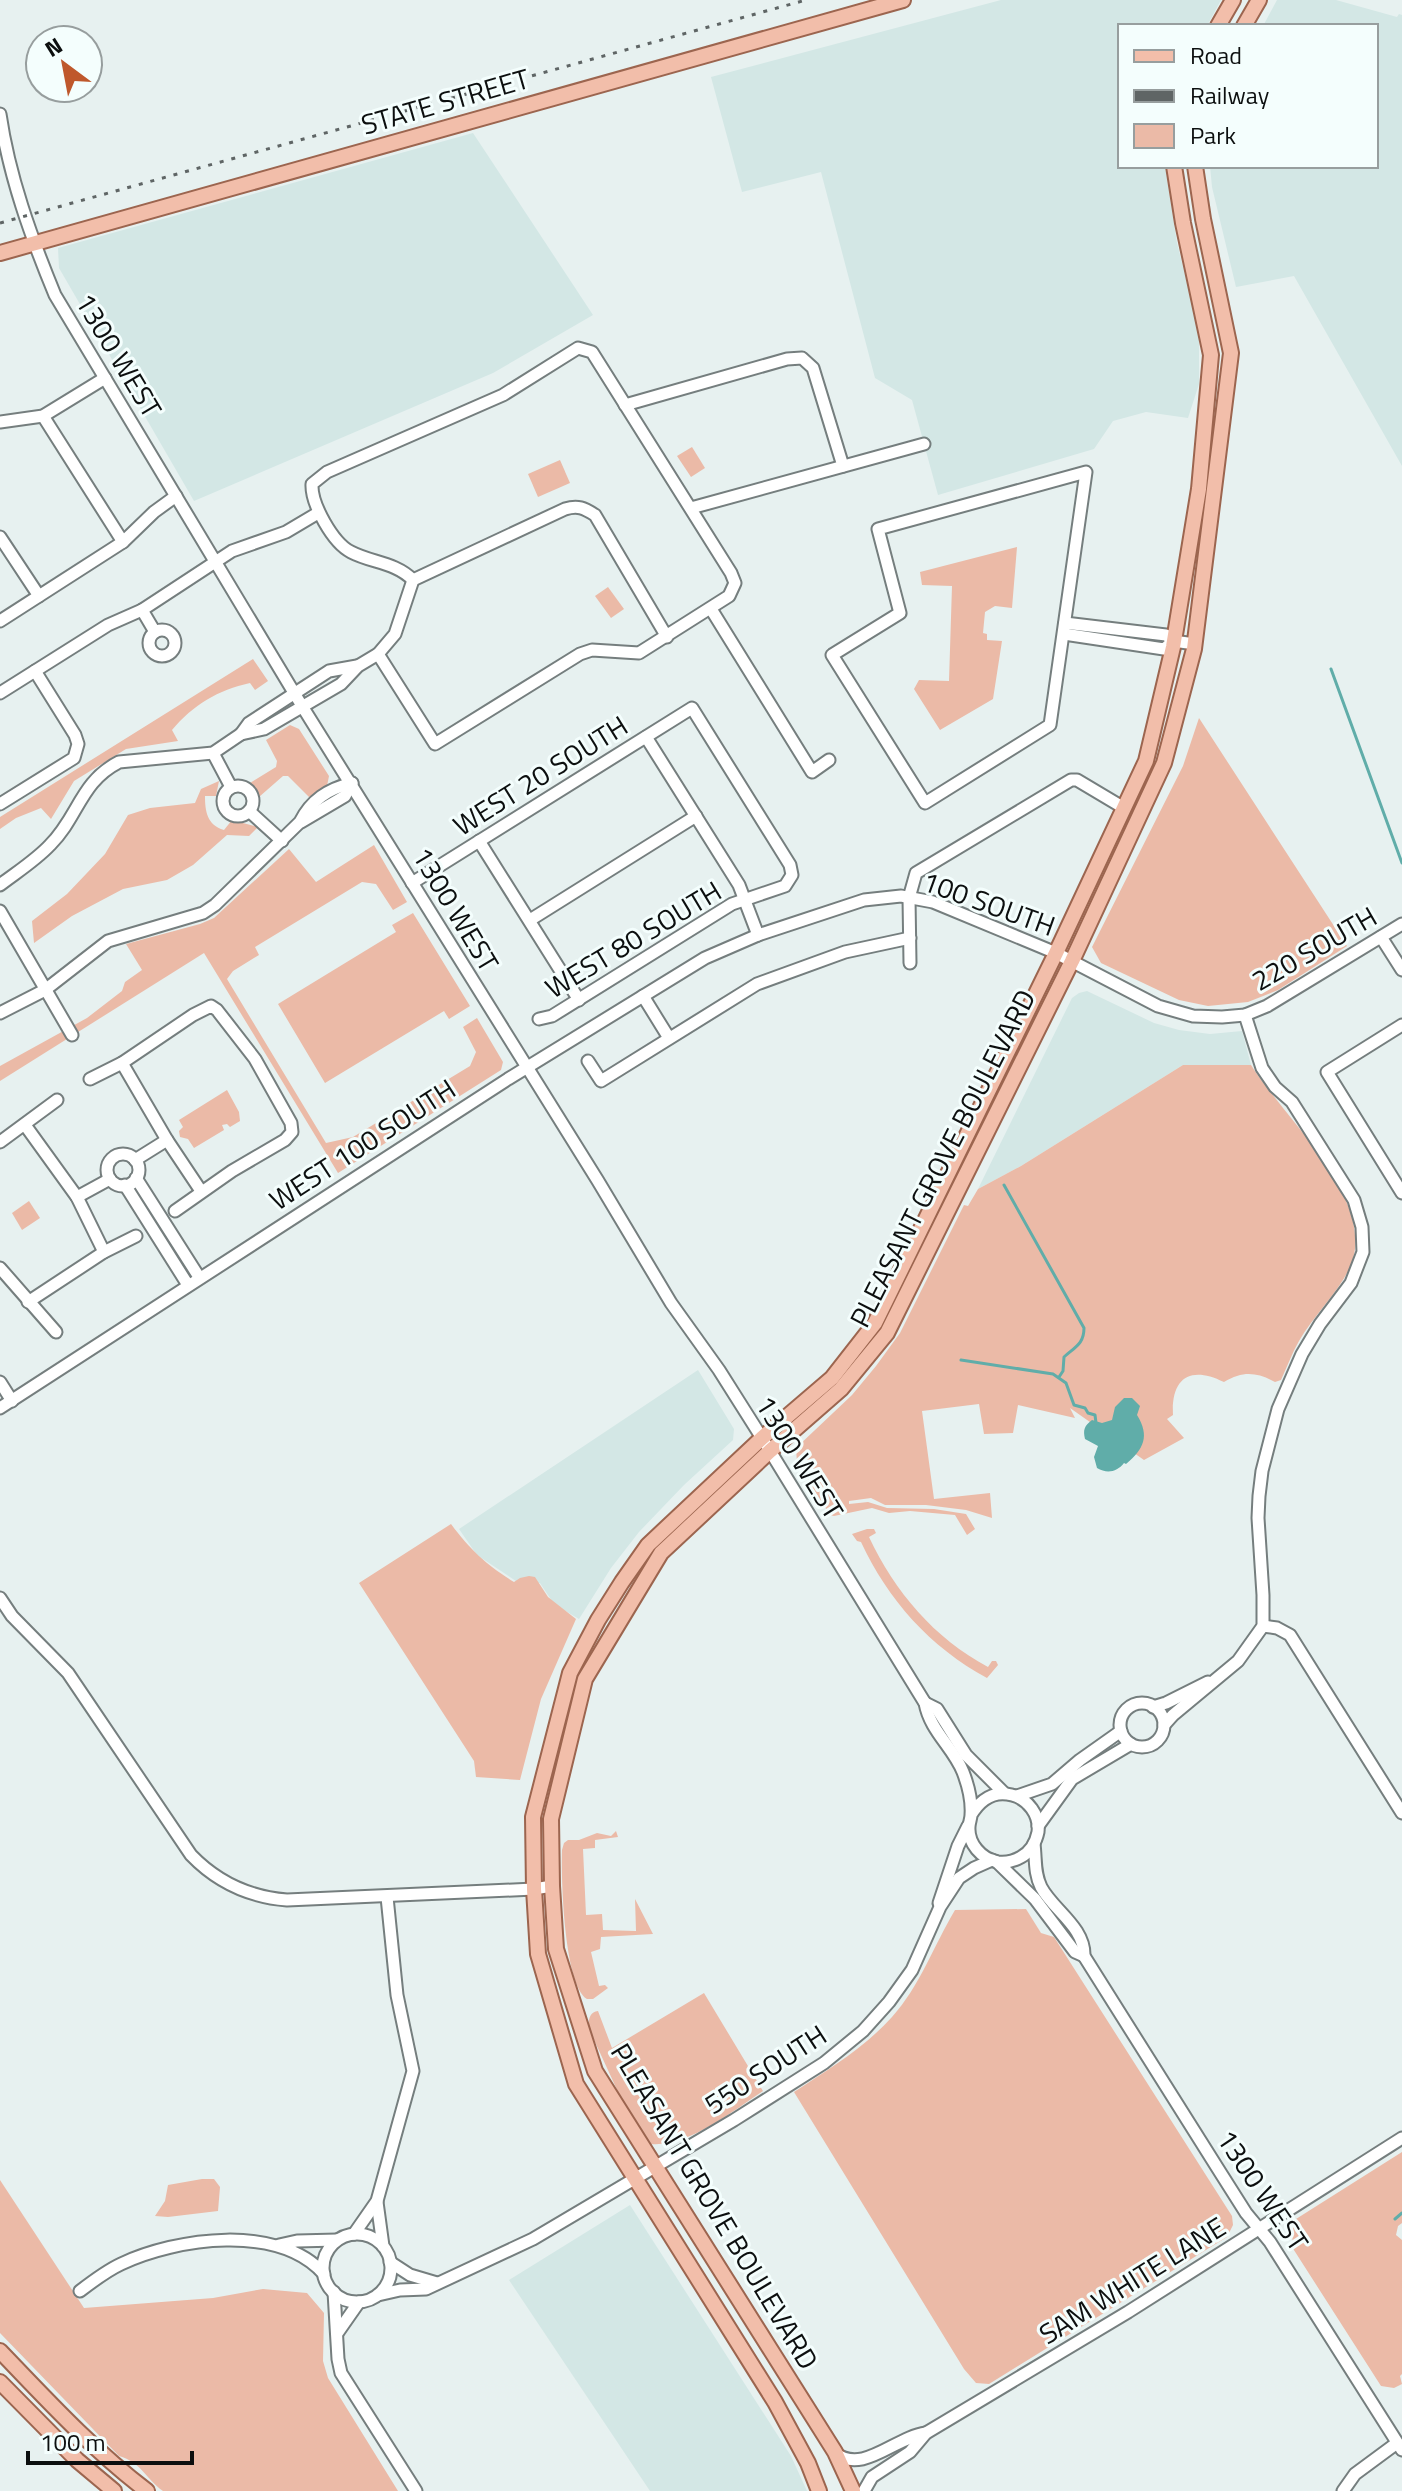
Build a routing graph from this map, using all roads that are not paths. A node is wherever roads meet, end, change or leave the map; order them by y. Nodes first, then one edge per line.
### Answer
1 (903, 0) edge
2 (1233, 0) edge
3 (1259, 0) edge
4 (1219, 24) edge
5 (1245, 24) edge
6 (0, 114) edge
7 (2, 134) edge
8 (1174, 168) edge
9 (1195, 168) edge
10 (34, 243) junction
11 (0, 253) edge
12 (105, 378) junction
13 (625, 405) junction
14 (43, 416) junction
15 (0, 422) edge
16 (924, 444) dead end
17 (843, 466) junction
18 (176, 496) junction
19 (691, 508) junction
20 (318, 513) junction
21 (0, 537) edge
22 (123, 542) junction
23 (215, 561) junction
24 (413, 580) junction
25 (39, 596) junction
26 (711, 609) junction
27 (142, 610) junction
28 (0, 621) edge
29 (1065, 629) junction
30 (155, 632) dead end
31 (1145, 632) junction
32 (667, 637) junction
33 (1173, 641) junction
34 (1195, 644) junction
35 (1143, 646) junction
36 (378, 654) junction
37 (358, 666) junction
38 (35, 671) junction
39 (0, 693) edge
40 (295, 694) junction
41 (302, 706) junction
42 (241, 734) junction
43 (646, 737) junction
44 (213, 753) junction
45 (829, 760) dead end
46 (352, 783) junction
47 (231, 787) junction
48 (0, 804) edge
49 (1124, 808) junction
50 (249, 811) junction
51 (696, 816) junction
52 (282, 841) junction
53 (479, 841) junction
54 (792, 875) joint
55 (412, 883) junction
56 (0, 885) edge
57 (909, 898) junction
58 (746, 900) junction
59 (0, 911) edge
60 (530, 920) junction
61 (1402, 924) edge
62 (758, 935) junction
63 (1381, 937) junction
64 (910, 938) junction
65 (1064, 957) junction
66 (910, 963) dead end
67 (1402, 970) edge
68 (45, 990) junction
69 (643, 996) junction
70 (579, 1000) junction
71 (0, 1013) edge
72 (1245, 1015) junction
73 (539, 1019) dead end
74 (1402, 1025) edge
75 (72, 1035) dead end
76 (669, 1038) junction
77 (588, 1061) dead end
78 (122, 1063) junction
79 (527, 1067) junction
80 (90, 1079) dead end
81 (57, 1100) dead end
82 (25, 1125) junction
83 (167, 1140) junction
84 (0, 1142) edge
85 (135, 1160) junction
86 (136, 1178) junction
87 (110, 1179) junction
88 (125, 1185) junction
89 (201, 1191) junction
90 (1402, 1193) edge
91 (77, 1197) junction
92 (175, 1211) dead end
93 (136, 1236) dead end
94 (104, 1252) junction
95 (0, 1268) edge
96 (199, 1277) junction
97 (188, 1285) junction
98 (28, 1302) junction
99 (56, 1332) dead end
100 (0, 1382) edge
101 (12, 1401) junction
102 (0, 1408) edge
103 (766, 1445) junction
104 (0, 1598) edge
105 (1263, 1626) junction
106 (1219, 1676) junction
107 (925, 1703) junction
108 (1153, 1707) junction
109 (1164, 1725) junction
110 (1121, 1731) junction
111 (1131, 1744) junction
112 (1010, 1795) junction
113 (1402, 1813) edge
114 (970, 1820) junction
115 (1038, 1826) junction
116 (1034, 1844) junction
117 (994, 1861) junction
118 (552, 1886) junction
119 (534, 1889) junction
120 (387, 1897) junction
121 (940, 1907) junction
122 (1084, 1956) junction
123 (1402, 2138) edge
124 (655, 2166) junction
125 (636, 2177) junction
126 (377, 2201) junction
127 (1259, 2228) junction
128 (354, 2234) junction
129 (337, 2240) junction
130 (278, 2246) junction
131 (383, 2246) junction
132 (390, 2262) junction
133 (324, 2274) junction
134 (437, 2283) junction
135 (80, 2291) dead end
136 (334, 2292) junction
137 (378, 2295) junction
138 (359, 2302) junction
139 (337, 2332) junction
140 (3, 2359) edge
141 (0, 2382) edge
142 (926, 2433) junction
143 (1400, 2446) edge
144 (835, 2452) junction
145 (114, 2491) edge
146 (147, 2491) edge
147 (416, 2491) edge
148 (819, 2491) edge
149 (853, 2491) edge
150 (864, 2491) edge
151 (1343, 2491) edge

1 - 10 main road, STATE STREET
2 - 4 main road
3 - 5 main road
6 - 7 street, 1300 WEST
7 - 10 street, 1300 WEST
8 - 33 main road, PLEASANT GROVE BOULEVARD
9 - 34 main road, PLEASANT GROVE BOULEVARD
10 - 11 main road, STATE STREET
10 - 12 street, 1300 WEST
12 - 14 street
12 - 18 street, 1300 WEST
13 - 17 street
13 - 19 street
13 - 20 street
14 - 15 street
14 - 22 street
16 - 17 street
17 - 19 street
18 - 22 street
18 - 23 street, 1300 WEST
19 - 26 street
20 - 23 street
20 - 24 street
21 - 25 street
22 - 25 street
23 - 27 street
23 - 40 street, 1300 WEST
24 - 32 street
24 - 36 street
25 - 28 street
26 - 32 street
26 - 45 street
27 - 30 street
27 - 38 street
29 - 29 street
29 - 31 street
29 - 35 street
31 - 33 street
31 - 35 street
32 - 36 street
33 - 34 street
33 - 35 street
33 - 49 main road, PLEASANT GROVE BOULEVARD
34 - 65 main road, PLEASANT GROVE BOULEVARD
36 - 37 street
37 - 40 street
37 - 41 street
38 - 39 street
38 - 48 street
40 - 41 street, 1300 WEST
40 - 42 street
41 - 42 street
41 - 46 street, 1300 WEST
42 - 44 street
43 - 51 street
43 - 53 street, WEST 20 SOUTH
43 - 54 street, WEST 20 SOUTH
44 - 47 street
44 - 56 street
46 - 52 street
46 - 55 street, 1300 WEST
47 - 50 street
47 - 50 street
49 - 57 street
49 - 65 main road, PLEASANT GROVE BOULEVARD
50 - 52 street
51 - 58 street
51 - 60 street
52 - 68 street
53 - 55 street, WEST 20 SOUTH
53 - 60 street
54 - 58 street, WEST 80 SOUTH
55 - 79 street, 1300 WEST
57 - 62 street, 100 SOUTH
57 - 64 street
57 - 65 street, 100 SOUTH
58 - 62 street
58 - 70 street, WEST 80 SOUTH
59 - 68 street
60 - 70 street
61 - 63 street, 220 SOUTH
62 - 69 street, WEST 100 SOUTH
63 - 67 street
63 - 72 street, 220 SOUTH
64 - 66 street
64 - 76 street
65 - 72 street, 220 SOUTH
65 - 103 main road, PLEASANT GROVE BOULEVARD
68 - 71 street
68 - 75 street
69 - 76 street
69 - 79 street, WEST 100 SOUTH
70 - 73 street, WEST 80 SOUTH
72 - 105 street
74 - 90 street
76 - 77 street
78 - 80 street
78 - 83 street
78 - 89 street
79 - 96 street, WEST 100 SOUTH
79 - 103 street, 1300 WEST
81 - 82 street
82 - 84 street
82 - 91 street
83 - 85 street
83 - 89 street
85 - 86 street
85 - 87 street
86 - 88 street
86 - 96 street
87 - 88 street
87 - 91 street
88 - 97 street
89 - 92 street
91 - 94 street
93 - 94 street
94 - 98 street
95 - 98 street
96 - 97 street, WEST 100 SOUTH
97 - 101 street, WEST 100 SOUTH
98 - 99 street
100 - 101 street
101 - 102 street, WEST 100 SOUTH
103 - 107 street, 1300 WEST
103 - 118 main road, PLEASANT GROVE BOULEVARD
103 - 119 main road, PLEASANT GROVE BOULEVARD
104 - 120 street
105 - 106 street
105 - 113 street
106 - 108 street
106 - 109 street
107 - 112 street
107 - 114 street
108 - 109 street
108 - 110 street
109 - 111 street
110 - 111 street
110 - 112 street
111 - 115 street
112 - 114 street
112 - 115 street
114 - 117 street
114 - 121 street
115 - 116 street
116 - 117 street
116 - 122 street
117 - 121 street
117 - 122 street
118 - 119 street
118 - 124 main road, PLEASANT GROVE BOULEVARD
119 - 120 street
119 - 125 main road, PLEASANT GROVE BOULEVARD
120 - 126 street
121 - 124 street, 550 SOUTH
122 - 127 street, 1300 WEST
123 - 127 street, SAM WHITE LANE
124 - 125 street, 550 SOUTH
124 - 144 main road, PLEASANT GROVE BOULEVARD
125 - 134 street, 550 SOUTH
125 - 148 main road, PLEASANT GROVE BOULEVARD
126 - 128 street
126 - 131 street
127 - 142 street, SAM WHITE LANE
127 - 143 street, 1300 WEST
128 - 129 street
128 - 131 street
129 - 130 street
129 - 133 street
130 - 133 street
130 - 135 street
131 - 132 street
132 - 134 street
132 - 137 street
133 - 136 street
134 - 137 street, 550 SOUTH
136 - 138 street
136 - 139 street
137 - 138 street
138 - 139 street
139 - 147 street
140 - 146 main road
141 - 145 main road
142 - 144 street, SAM WHITE LANE
142 - 150 street, SAM WHITE LANE
143 - 151 street
144 - 149 main road, PLEASANT GROVE BOULEVARD

